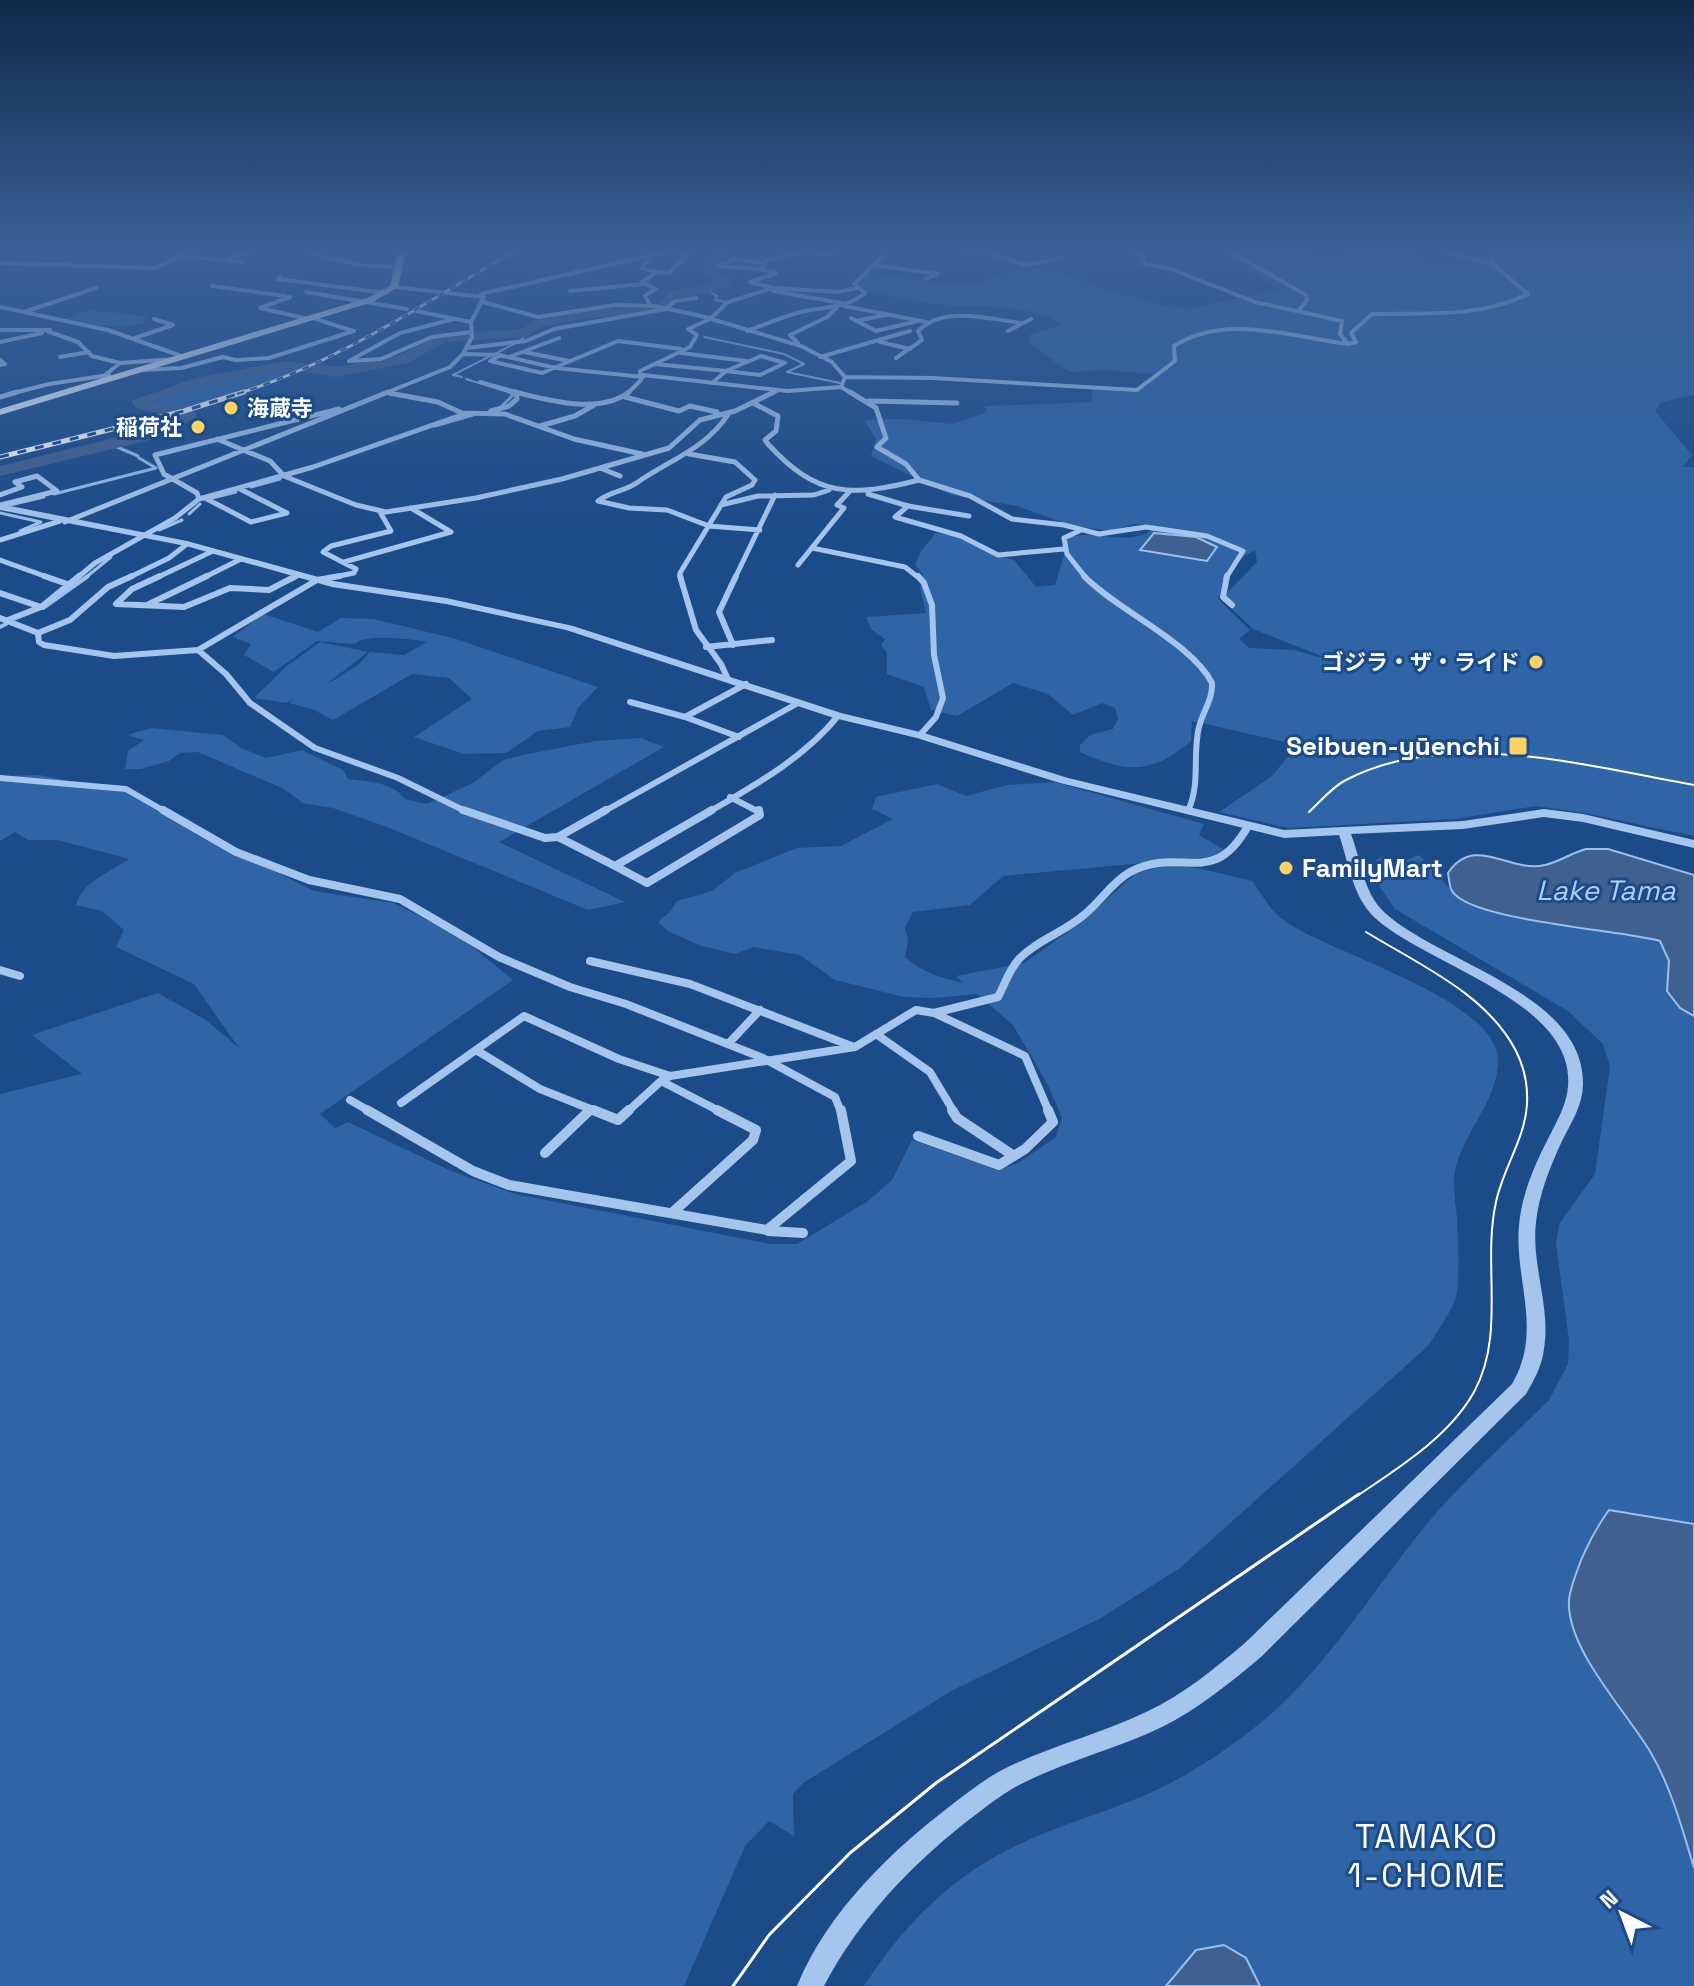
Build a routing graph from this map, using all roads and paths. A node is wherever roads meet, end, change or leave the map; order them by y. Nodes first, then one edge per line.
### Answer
1 (82, 343) edge
2 (145, 343) edge
3 (244, 343) edge
4 (315, 343) edge
5 (382, 343) edge
6 (418, 343) edge
7 (468, 343) edge
8 (508, 343) edge
9 (546, 343) edge
10 (614, 343) edge
11 (632, 343) edge
12 (691, 343) edge
13 (789, 343) edge
14 (798, 343) edge
15 (870, 343) edge
16 (883, 343) edge
17 (918, 343) edge
18 (1178, 343) edge
19 (1341, 343) edge
20 (1353, 343) edge
21 (1348, 344) joint
22 (801, 346) junction
23 (686, 349) junction
24 (910, 349) junction
25 (221, 351) junction
26 (464, 351) junction
27 (523, 351) junction
28 (89, 352) junction
29 (676, 353) junction
30 (500, 355) junction
31 (60, 357) dead end
32 (508, 357) junction
33 (182, 358) junction
34 (819, 358) junction
35 (896, 358) dead end
36 (570, 361) junction
37 (748, 362) junction
38 (120, 363) junction
39 (654, 363) junction
40 (556, 368) junction
41 (134, 372) junction
42 (725, 372) junction
43 (105, 375) junction
44 (643, 376) junction
45 (845, 377) junction
46 (480, 382) dead end
47 (712, 383) junction
48 (841, 387) junction
49 (778, 390) junction
50 (516, 392) junction
51 (388, 393) junction
52 (0, 397) edge
53 (625, 397) junction
54 (869, 401) junction
55 (753, 403) junction
56 (957, 403) dead end
57 (594, 405) junction
58 (354, 406) junction
59 (0, 412) edge
60 (467, 413) junction
61 (726, 413) junction
62 (484, 414) junction
63 (539, 426) junction
64 (217, 439) junction
65 (243, 451) junction
66 (645, 454) junction
67 (689, 454) junction
68 (599, 468) junction
69 (284, 476) junction
70 (620, 476) dead end
71 (173, 479) junction
72 (919, 480) junction
73 (240, 489) junction
74 (831, 489) junction
75 (849, 492) junction
76 (866, 493) junction
77 (0, 495) edge
78 (775, 495) junction
79 (202, 499) junction
80 (721, 505) junction
81 (0, 506) edge
82 (908, 506) junction
83 (411, 508) junction
84 (380, 512) junction
85 (969, 516) dead end
86 (62, 521) junction
87 (709, 526) junction
88 (760, 530) junction
89 (1079, 531) junction
90 (142, 535) junction
91 (0, 540) edge
92 (187, 544) junction
93 (812, 548) junction
94 (1064, 549) junction
95 (213, 551) junction
96 (241, 559) junction
97 (0, 560) edge
98 (344, 563) junction
99 (798, 565) dead end
100 (296, 576) junction
101 (317, 580) junction
102 (70, 585) junction
103 (0, 593) edge
104 (149, 605) junction
105 (1232, 605) dead end
106 (41, 607) junction
107 (8, 620) junction
108 (0, 621) edge
109 (38, 633) junction
110 (772, 640) dead end
111 (733, 645) junction
112 (706, 647) junction
113 (198, 650) junction
114 (727, 677) junction
115 (746, 684) junction
116 (630, 702) dead end
117 (798, 703) junction
118 (838, 716) junction
119 (685, 717) junction
120 (920, 735) junction
121 (739, 737) junction
122 (0, 778) edge
123 (730, 797) junction
124 (1188, 811) junction
125 (1248, 826) junction
126 (1344, 833) junction
127 (558, 837) junction
128 (1694, 844) edge
129 (615, 866) junction
130 (590, 961) dead end
131 (0, 970) edge
132 (20, 976) dead end
133 (760, 1010) junction
134 (934, 1013) junction
135 (876, 1034) junction
136 (729, 1043) junction
137 (855, 1047) junction
138 (476, 1050) junction
139 (769, 1062) junction
140 (666, 1078) junction
141 (350, 1100) dead end
142 (401, 1103) dead end
143 (590, 1110) junction
144 (918, 1136) dead end
145 (545, 1153) dead end
146 (1014, 1156) junction
147 (673, 1212) junction
148 (767, 1230) junction
149 (803, 1233) dead end
150 (810, 1986) edge

1 - 28 street
2 - 33 street
3 - 25 main road
4 - 25 street
5 - 6 street
7 - 26 street
8 - 26 street
9 - 27 street
10 - 36 street
11 - 23 street
12 - 23 street
13 - 22 street
14 - 22 street
15 - 34 street
16 - 24 street
17 - 24 street
18 - 45 street
19 - 21 street
20 - 21 street
22 - 34 street
23 - 29 street
24 - 35 street
25 - 33 main road
25 - 41 street
26 - 30 street
26 - 51 street
27 - 32 street
27 - 36 street
28 - 31 street
28 - 38 street
29 - 37 street
29 - 39 street
30 - 32 street
30 - 40 street
32 - 40 street
33 - 38 street
33 - 41 main road
34 - 45 street
36 - 40 street
37 - 42 street
37 - 42 street
38 - 43 street
39 - 42 street
39 - 44 street
40 - 44 street
41 - 43 street
41 - 59 main road
42 - 47 street
43 - 52 street
44 - 47 street
44 - 53 street
45 - 48 street
46 - 50 street
47 - 49 street
48 - 49 street
48 - 54 street
49 - 55 street
50 - 57 street
50 - 62 street
51 - 58 street
51 - 60 street
53 - 57 street
53 - 61 street
54 - 56 street
54 - 72 street
55 - 61 street
55 - 74 street
57 - 63 street
58 - 64 street
58 - 65 street
60 - 62 street
60 - 69 street
61 - 66 street
61 - 67 street
62 - 63 street
63 - 66 street
64 - 65 street
64 - 71 street
65 - 69 street
65 - 71 street
66 - 68 street
67 - 80 street
67 - 87 street
68 - 70 street
68 - 83 street
69 - 73 street
69 - 84 street
71 - 79 street
71 - 86 street
72 - 76 street
72 - 89 street
73 - 79 street
73 - 79 street
74 - 75 street
74 - 78 street
75 - 76 street
75 - 93 street
76 - 82 street
77 - 81 street
78 - 80 street
78 - 88 street
79 - 90 street
80 - 87 street
81 - 86 street
82 - 85 street
82 - 94 street
83 - 84 street
83 - 98 street
84 - 98 street
86 - 90 street
86 - 91 street
87 - 88 street
87 - 112 street
88 - 111 street
89 - 94 street
89 - 105 street
90 - 92 street
90 - 102 street
92 - 95 street
92 - 109 street
93 - 99 street
93 - 120 street
94 - 124 street
95 - 96 street
95 - 104 street
96 - 100 street
96 - 104 street
97 - 102 street
98 - 101 street
100 - 101 street
100 - 104 street
101 - 113 street
101 - 114 street
102 - 106 street
103 - 106 street
106 - 107 street
107 - 108 street
107 - 109 street
109 - 113 street
110 - 111 street
111 - 112 street
112 - 114 street
113 - 127 street
114 - 115 street
115 - 117 street
115 - 119 street
116 - 119 street
117 - 118 street
117 - 121 street
118 - 120 street
118 - 123 street
119 - 121 street
120 - 124 street
121 - 127 street
122 - 136 street
123 - 129 street
123 - 129 street
124 - 125 street
125 - 126 street
125 - 134 street
126 - 128 street
126 - 150 street
127 - 129 street
130 - 133 street
131 - 132 street
133 - 136 street
133 - 137 street
134 - 135 street
134 - 146 street
135 - 137 street
135 - 146 street
136 - 139 street
137 - 139 street
138 - 140 street
138 - 142 street
138 - 143 street
139 - 140 street
139 - 148 street
140 - 143 street
140 - 147 street
141 - 147 street
143 - 145 street
144 - 146 street
147 - 148 street
148 - 149 street

